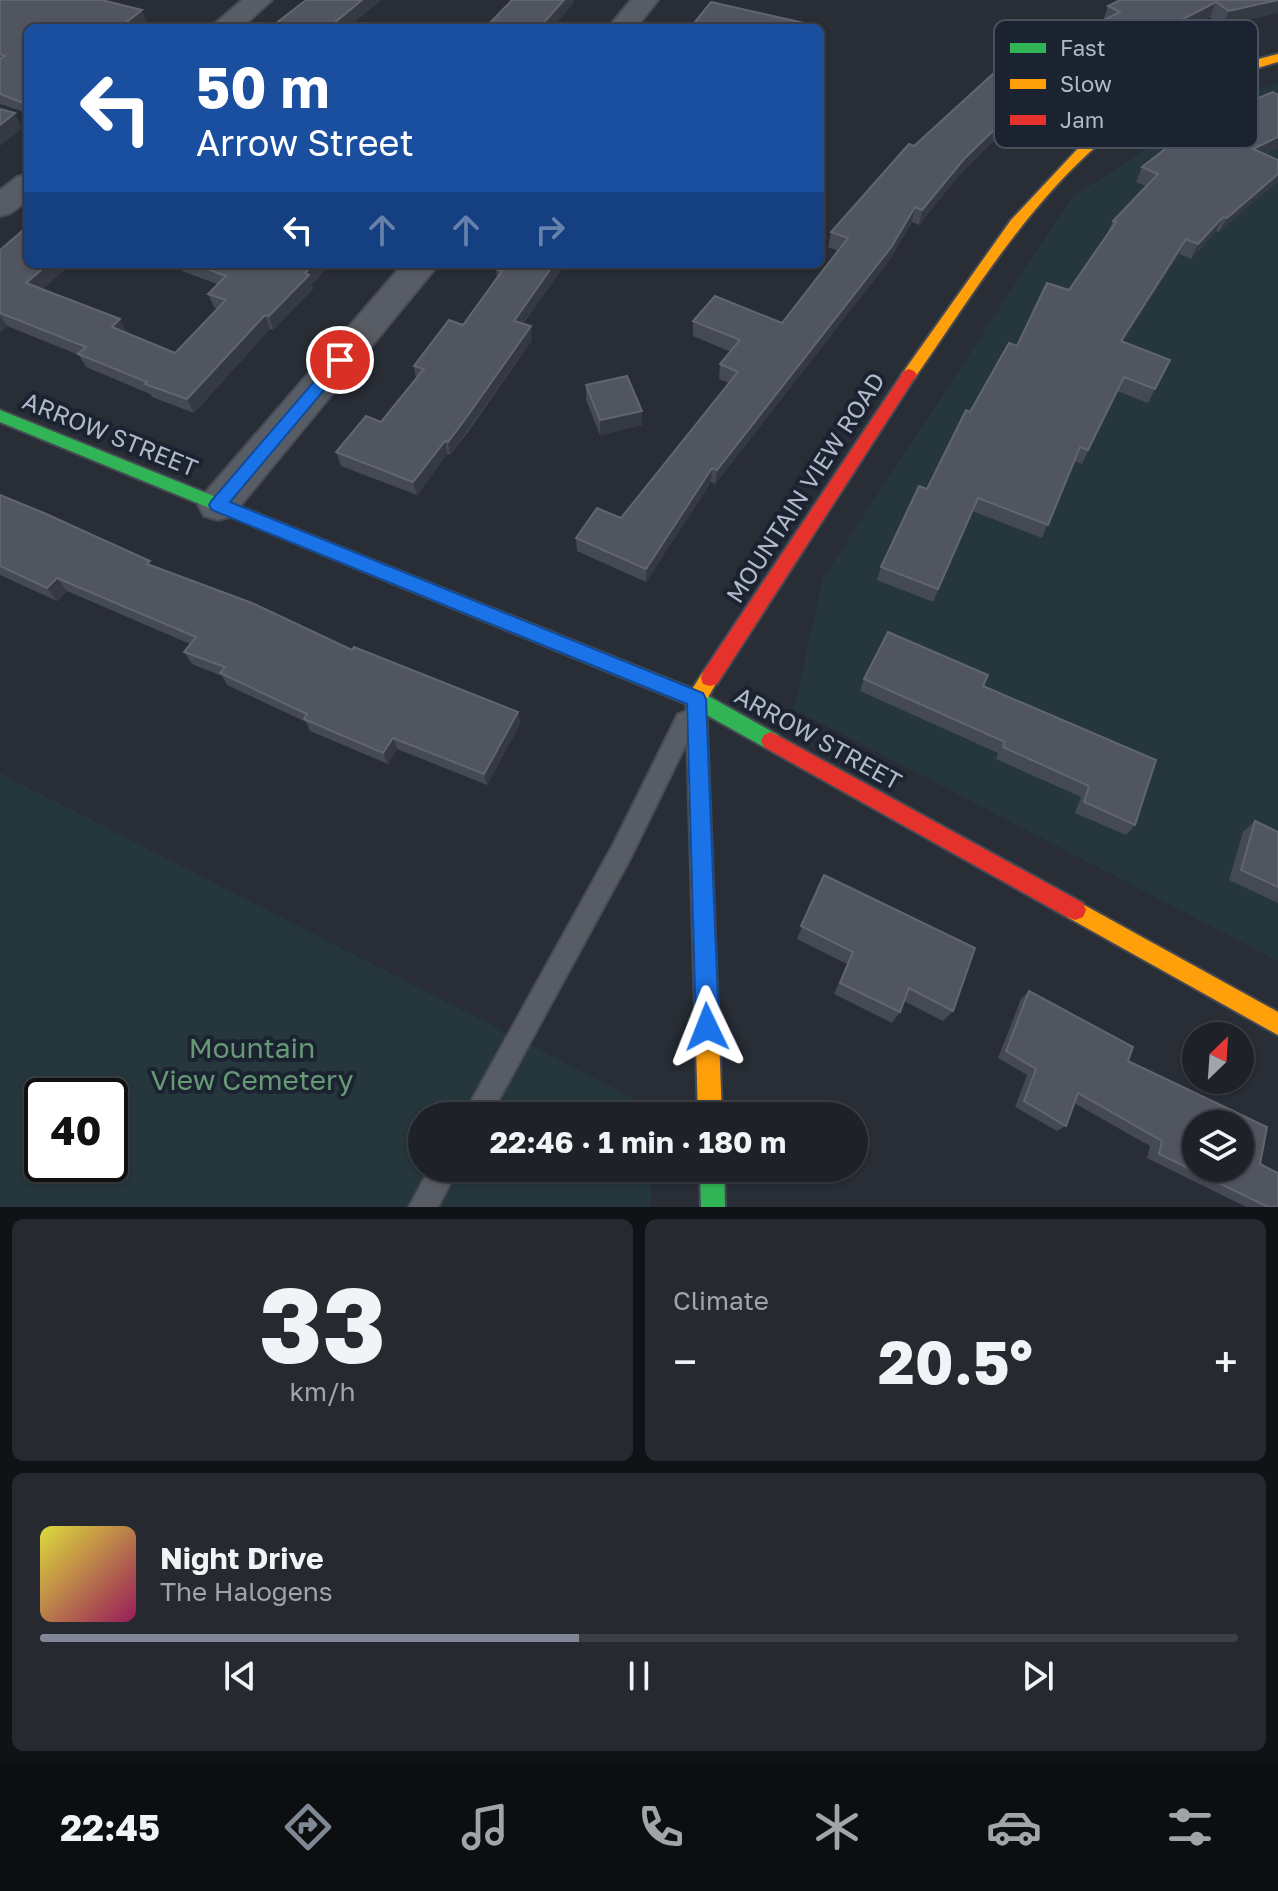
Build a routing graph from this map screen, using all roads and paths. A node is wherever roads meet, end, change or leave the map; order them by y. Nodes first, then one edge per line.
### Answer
1 (259, 0) edge
2 (645, 0) edge
3 (229, 24) edge
4 (625, 24) edge
5 (1278, 58) edge
6 (1258, 63) edge
7 (1086, 148) edge
8 (24, 187) edge
9 (0, 206) edge
10 (419, 268) edge
11 (0, 416) edge
12 (218, 505) junction
13 (696, 699) junction
14 (1278, 1024) edge
15 (484, 1102) edge
16 (710, 1102) edge
17 (437, 1182) edge
18 (712, 1182) edge
19 (423, 1207) edge
20 (713, 1207) edge

1 - 3 street
2 - 4 street
5 - 6 street, MOUNTAIN VIEW ROAD
7 - 13 street, MOUNTAIN VIEW ROAD
8 - 9 street
10 - 12 street
11 - 12 street, ARROW STREET
12 - 13 street, ARROW STREET
13 - 14 street, ARROW STREET
13 - 15 lane
13 - 16 street
17 - 19 lane
18 - 20 street

